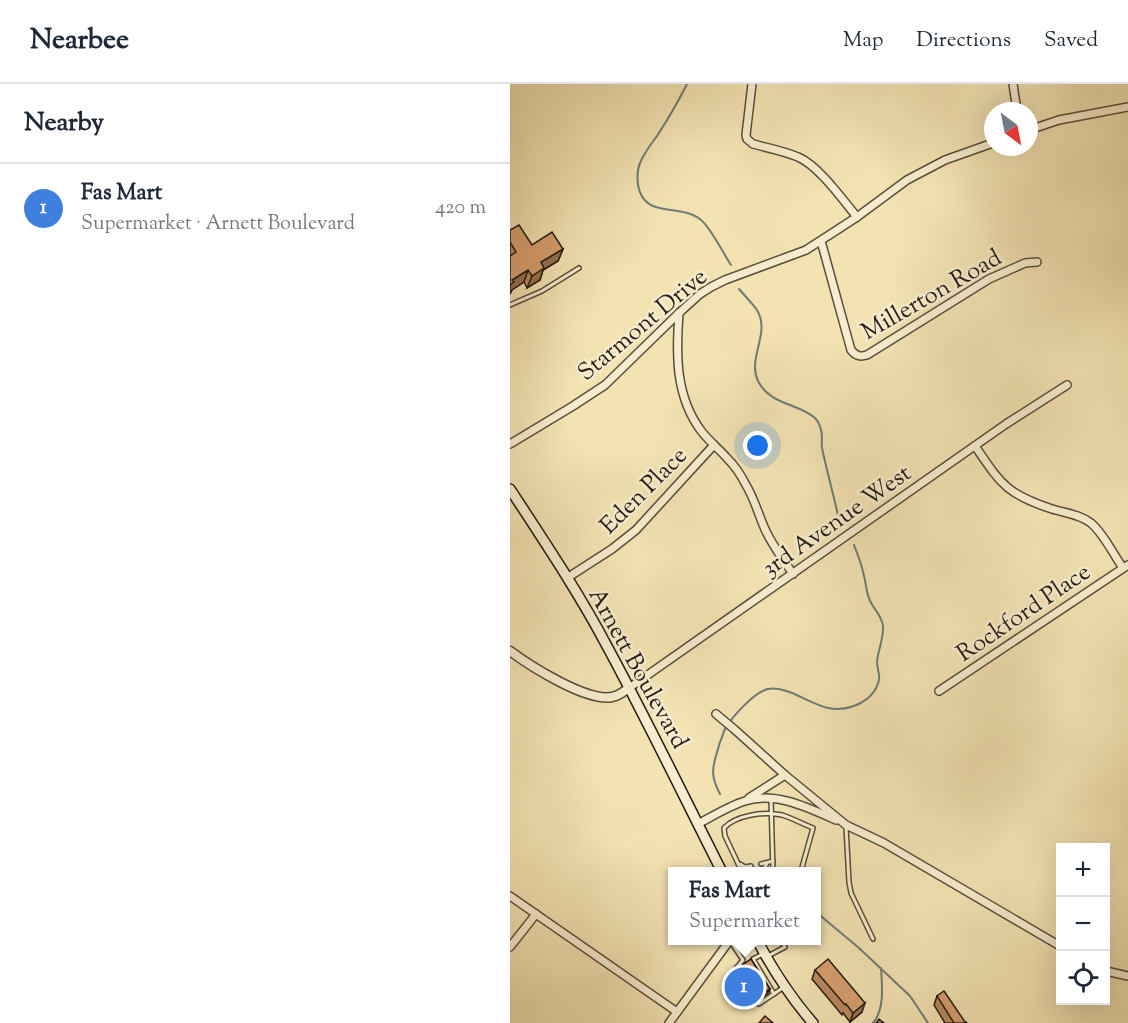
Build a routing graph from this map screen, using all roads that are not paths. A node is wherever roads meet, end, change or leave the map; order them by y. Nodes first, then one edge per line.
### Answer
1 (752, 84) edge
2 (1013, 84) edge
3 (1016, 102) edge
4 (1128, 107) edge
5 (1038, 127) edge
6 (984, 146) edge
7 (857, 217) junction
8 (821, 242) junction
9 (1037, 262) dead end
10 (579, 268) dead end
11 (510, 305) edge
12 (679, 313) junction
13 (1067, 386) dead end
14 (510, 444) edge
15 (714, 445) junction
16 (975, 446) junction
17 (510, 489) edge
18 (1125, 567) edge
19 (793, 574) junction
20 (567, 578) junction
21 (510, 651) edge
22 (628, 688) junction
23 (939, 691) dead end
24 (718, 715) dead end
25 (785, 775) junction
26 (771, 799) junction
27 (744, 801) junction
28 (771, 814) junction
29 (698, 824) junction
30 (846, 825) junction
31 (773, 861) junction
32 (760, 862) dead end
33 (738, 863) junction
34 (767, 863) junction
35 (720, 867) edge
36 (741, 867) edge
37 (746, 867) edge
38 (765, 867) edge
39 (773, 867) edge
40 (802, 867) edge
41 (510, 896) edge
42 (536, 914) junction
43 (873, 939) dead end
44 (1056, 944) edge
45 (727, 945) edge
46 (733, 945) edge
47 (760, 945) edge
48 (784, 945) edge
49 (510, 947) edge
50 (765, 955) junction
51 (753, 959) junction
52 (744, 960) junction
53 (1110, 972) edge
54 (1128, 976) edge
55 (743, 977) edge
56 (736, 982) junction
57 (785, 986) junction
58 (754, 994) edge
59 (774, 994) junction
60 (748, 999) junction
61 (677, 1012) junction
62 (669, 1023) edge
63 (813, 1023) edge

1 - 7 street
2 - 3 street
4 - 5 street
6 - 7 street, Starmont Drive
7 - 8 street, Starmont Drive
8 - 9 street, Millerton Road
8 - 12 street, Starmont Drive
10 - 11 lane
12 - 14 street, Starmont Drive
12 - 15 street
13 - 16 street, 3rd Avenue West
15 - 19 street
15 - 20 street, Eden Place
16 - 18 street
16 - 19 street, 3rd Avenue West
17 - 20 main road, Arnett Boulevard
18 - 23 street, Rockford Place
19 - 22 street, 3rd Avenue West
20 - 22 main road, Arnett Boulevard
21 - 22 street
22 - 29 main road, Arnett Boulevard
24 - 25 street
25 - 27 street
25 - 30 street
26 - 27 street
26 - 28 lane
26 - 30 street
27 - 29 street
28 - 31 lane
28 - 33 lane
28 - 40 lane
29 - 35 main road, Arnett Boulevard
30 - 43 lane
30 - 44 street
31 - 34 lane
31 - 39 lane
32 - 34 lane
33 - 36 lane
33 - 37 lane
34 - 38 lane
41 - 42 street
42 - 49 street
42 - 61 street
45 - 61 street
46 - 52 lane
47 - 50 main road
48 - 50 lane
50 - 51 lane
50 - 57 main road
51 - 52 lane
51 - 59 lane
52 - 56 lane
53 - 54 street
55 - 56 lane
56 - 60 lane
57 - 59 lane
57 - 63 main road
58 - 60 lane
59 - 60 lane
61 - 62 street

